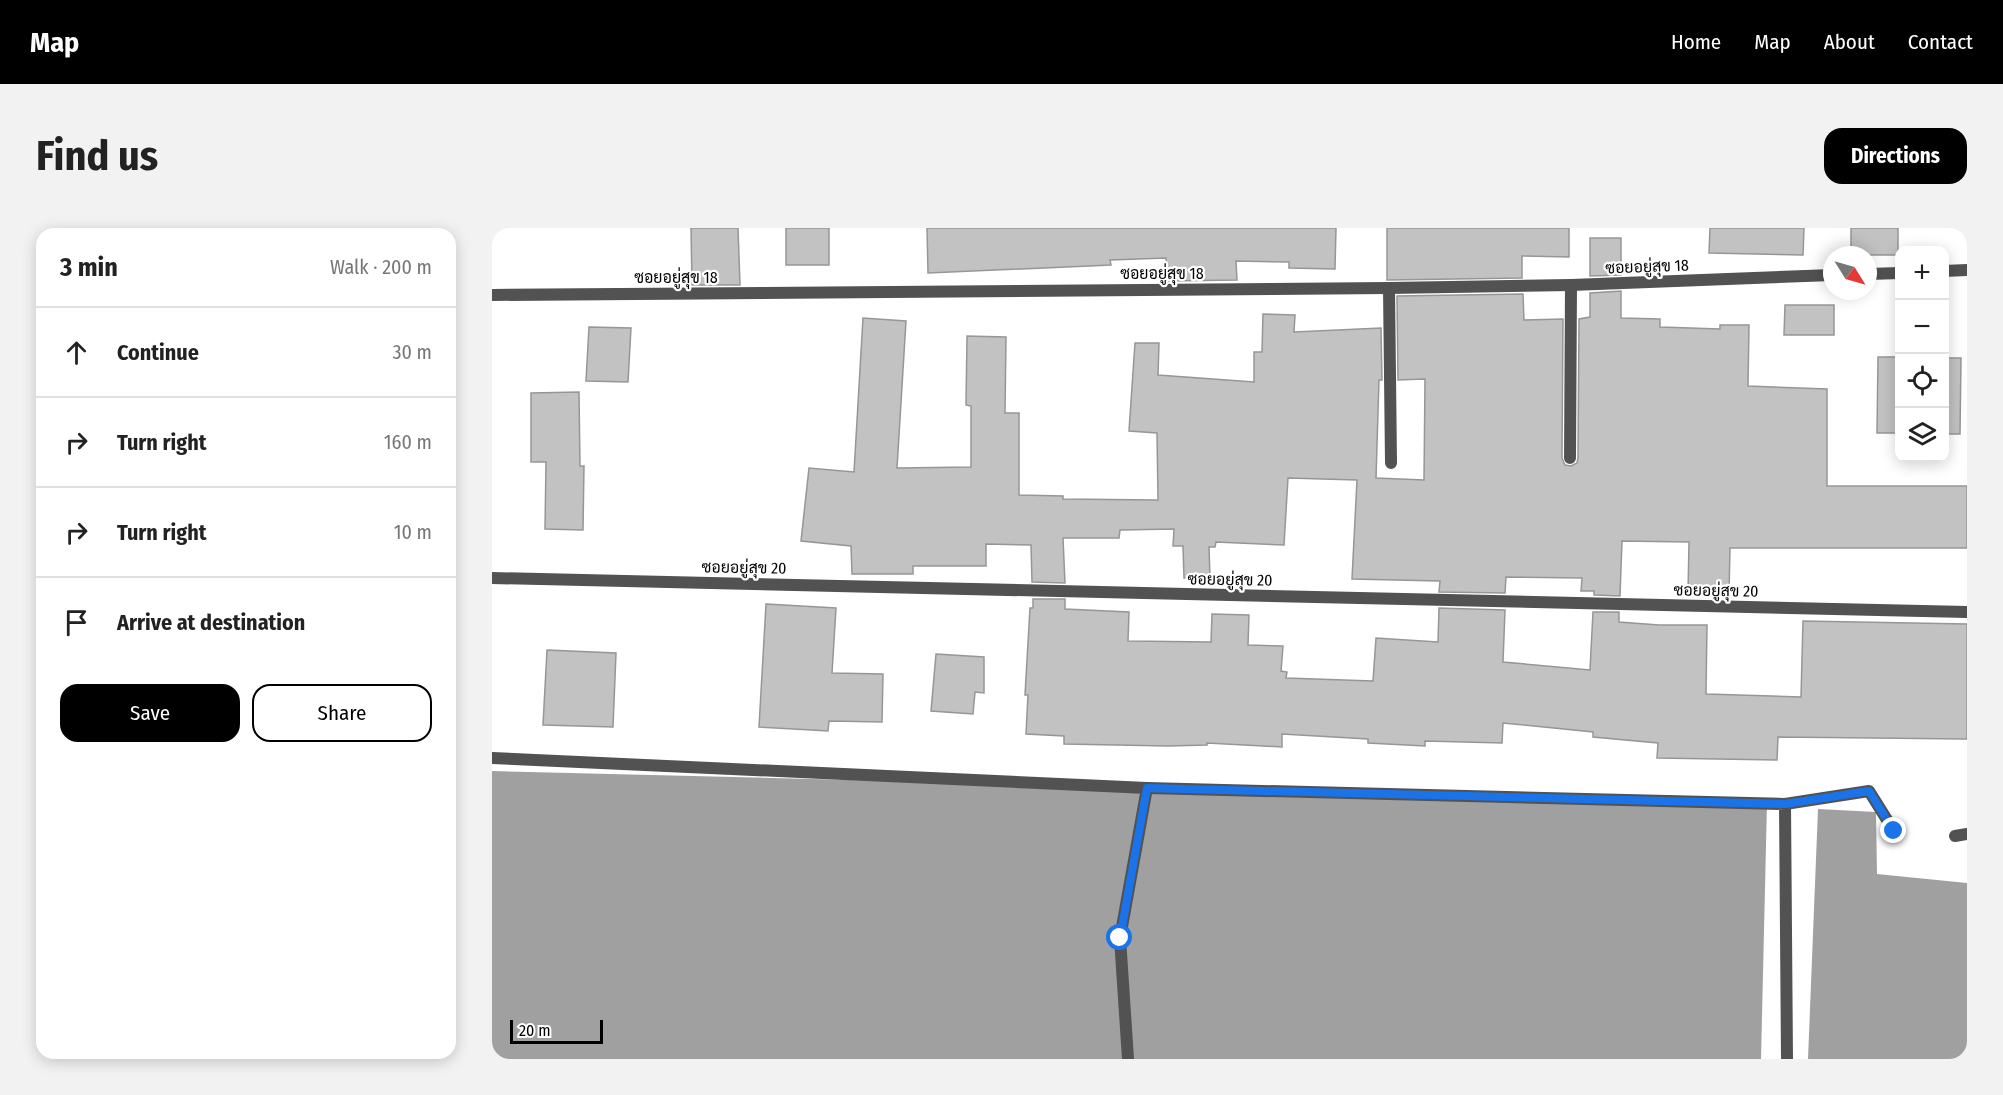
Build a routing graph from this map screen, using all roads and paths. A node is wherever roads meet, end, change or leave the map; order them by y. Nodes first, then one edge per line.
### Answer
1 (1967, 270) edge
2 (1949, 271) edge
3 (1895, 273) edge
4 (1877, 274) edge
5 (1823, 275) edge
6 (1571, 285) junction
7 (1389, 288) junction
8 (492, 295) edge
9 (1569, 458) dead end
10 (1391, 463) dead end
11 (492, 578) edge
12 (1967, 612) edge
13 (492, 758) edge
14 (1147, 788) junction
15 (1785, 804) junction
16 (1894, 831) dead end
17 (1128, 1059) edge
18 (1787, 1059) edge

1 - 2 street
3 - 4 street
5 - 6 street, ซอยอยู่สุข 18
6 - 7 street, ซอยอยู่สุข 18
6 - 9 street
7 - 8 street, ซอยอยู่สุข 18
7 - 10 street
11 - 12 street, ซอยอยู่สุข 20
13 - 14 street
14 - 15 street
14 - 17 street
15 - 16 street
15 - 18 street

